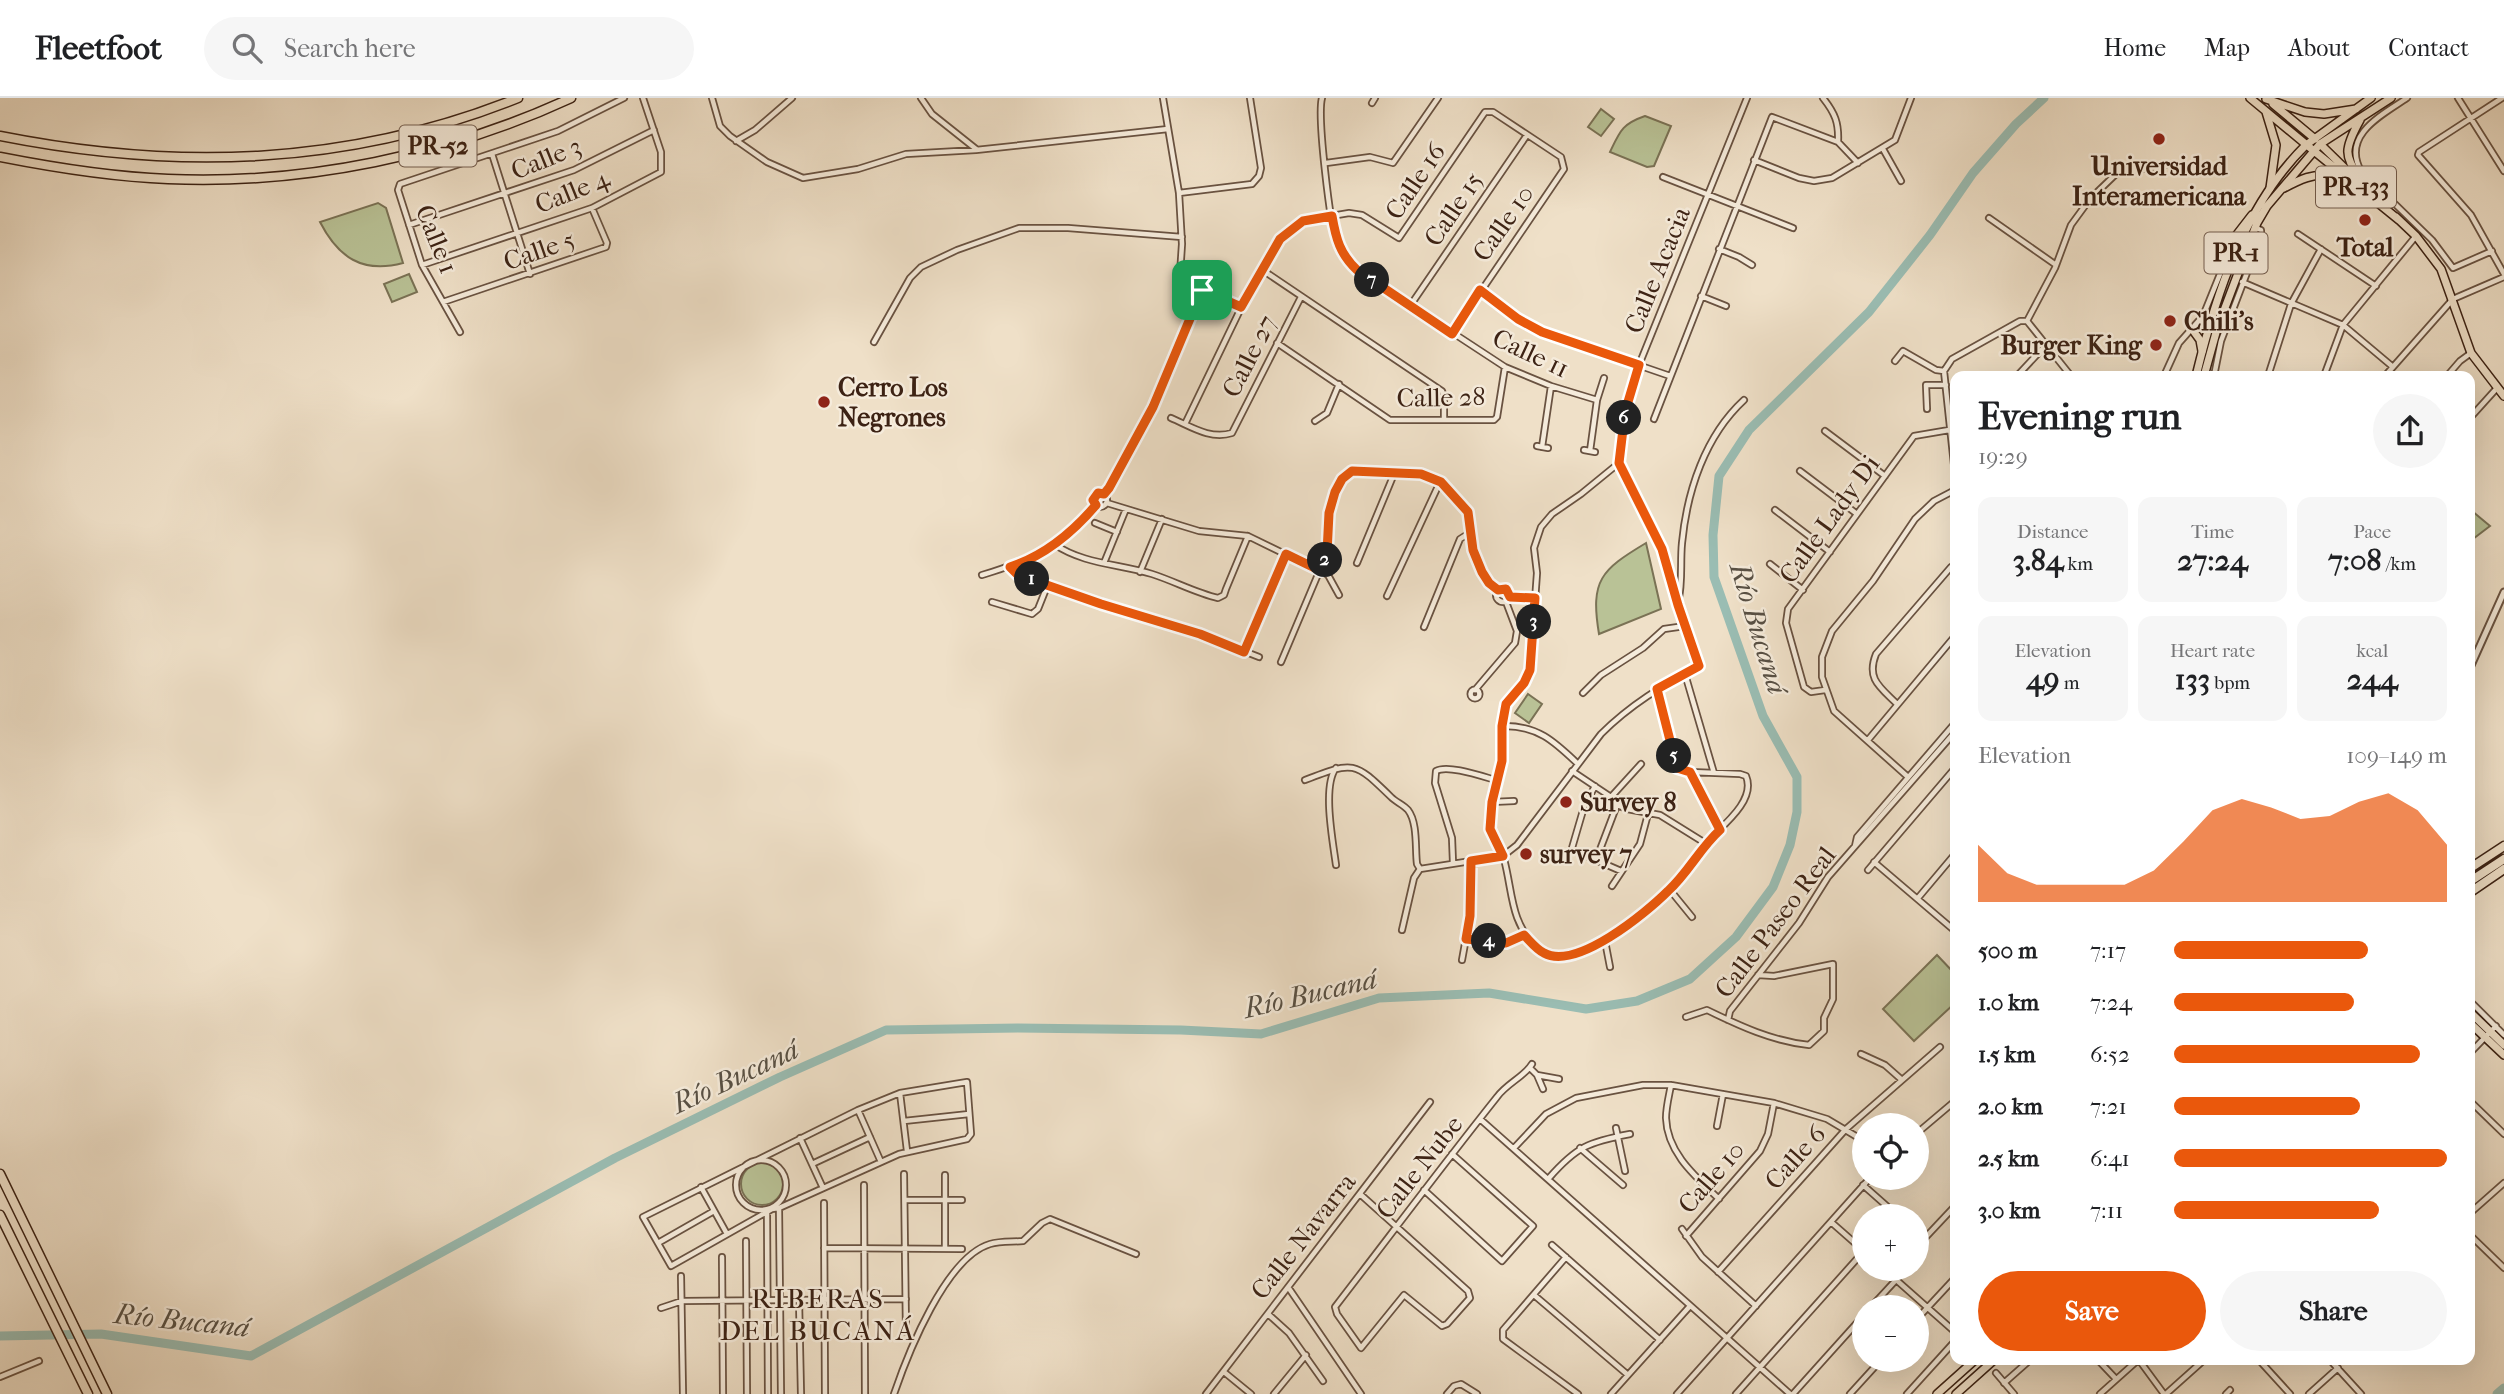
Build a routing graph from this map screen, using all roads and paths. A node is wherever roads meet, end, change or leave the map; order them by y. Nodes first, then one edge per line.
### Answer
1 (518, 98) edge
2 (571, 98) edge
3 (624, 98) edge
4 (643, 98) edge
5 (712, 98) edge
6 (793, 98) edge
7 (922, 98) edge
8 (1163, 98) edge
9 (1250, 98) edge
10 (1322, 98) edge
11 (1438, 98) edge
12 (1747, 98) edge
13 (1823, 98) edge
14 (1911, 98) edge
15 (2250, 98) edge
16 (2266, 98) edge
17 (2371, 98) edge
18 (2390, 98) edge
19 (2407, 98) edge
20 (2458, 98) edge
21 (2502, 98) edge
22 (2356, 109) junction
23 (2265, 112) junction
24 (2360, 118) junction
25 (2472, 118) junction
26 (1168, 129) junction
27 (654, 130) junction
28 (1527, 135) junction
29 (0, 136) edge
30 (2313, 138) junction
31 (736, 141) junction
32 (1838, 142) junction
33 (2320, 144) junction
34 (2305, 145) junction
35 (1883, 149) junction
36 (976, 150) junction
37 (2314, 151) junction
38 (492, 154) junction
39 (0, 157) edge
40 (1754, 160) junction
41 (1326, 163) junction
42 (1858, 163) junction
43 (2165, 165) dead end
44 (2504, 171) edge
45 (1663, 177) dead end
46 (1901, 181) dead end
47 (2270, 188) junction
48 (2280, 190) junction
49 (2364, 190) junction
50 (1179, 193) junction
51 (1708, 194) junction
52 (505, 195) junction
53 (1737, 205) junction
54 (592, 208) junction
55 (2252, 215) junction
56 (1332, 216) junction
57 (1989, 218) dead end
58 (409, 225) junction
59 (2255, 227) junction
60 (1793, 228) dead end
61 (517, 234) junction
62 (2298, 234) dead end
63 (2416, 236) junction
64 (1182, 237) junction
65 (2235, 237) joint
66 (1719, 249) junction
67 (2321, 249) junction
68 (2493, 251) junction
69 (422, 265) junction
70 (1752, 265) dead end
71 (2056, 265) junction
72 (1261, 269) junction
73 (530, 274) junction
74 (2504, 276) edge
75 (2242, 282) junction
76 (2376, 286) junction
77 (1202, 290) junction
78 (1480, 290) junction
79 (1701, 296) junction
80 (1301, 297) junction
81 (2453, 299) junction
82 (443, 302) junction
83 (2291, 304) junction
84 (1410, 306) junction
85 (1726, 306) dead end
86 (1241, 307) junction
87 (2027, 321) junction
88 (2343, 325) junction
89 (2192, 329) junction
90 (460, 331) dead end
91 (1452, 334) junction
92 (874, 342) dead end
93 (1277, 342) junction
94 (2046, 345) junction
95 (2202, 351) junction
96 (2471, 353) junction
97 (1895, 361) dead end
98 (1639, 365) junction
99 (1505, 367) junction
100 (2393, 367) junction
101 (1944, 371) junction
102 (2022, 371) edge
103 (2067, 371) edge
104 (2166, 371) edge
105 (2197, 371) edge
106 (2205, 371) edge
107 (2215, 371) edge
108 (2270, 371) edge
109 (2326, 371) edge
110 (2389, 371) edge
111 (2451, 371) edge
112 (1670, 376) junction
113 (1604, 378) dead end
114 (1339, 384) junction
115 (1946, 385) junction
116 (1551, 386) junction
117 (2497, 388) junction
118 (2504, 396) edge
119 (1597, 400) junction
120 (1744, 400) dead end
121 (1927, 409) dead end
122 (1950, 410) edge
123 (2475, 412) edge
124 (1171, 418) dead end
125 (1444, 419) junction
126 (1654, 419) dead end
127 (1315, 421) dead end
128 (1185, 424) junction
129 (1825, 430) dead end
130 (1950, 430) edge
131 (1542, 447) dead end
132 (1590, 451) dead end
133 (1619, 463) junction
134 (1800, 471) dead end
135 (1394, 473) junction
136 (1885, 476) junction
137 (1441, 482) junction
138 (1950, 492) edge
139 (1104, 494) junction
140 (1107, 503) junction
141 (1096, 505) junction
142 (1126, 509) junction
143 (1776, 514) dead end
144 (1857, 514) junction
145 (1162, 519) junction
146 (1095, 523) dead end
147 (1116, 532) junction
148 (1471, 532) junction
149 (1248, 536) junction
150 (1054, 544) junction
151 (1830, 552) junction
152 (1286, 554) junction
153 (1104, 563) junction
154 (1357, 563) dead end
155 (1770, 564) dead end
156 (1010, 567) junction
157 (1950, 568) edge
158 (1321, 571) junction
159 (1140, 572) junction
160 (982, 575) dead end
161 (1048, 584) junction
162 (1498, 590) junction
163 (1802, 590) junction
164 (2504, 592) edge
165 (1339, 595) dead end
166 (1387, 596) dead end
167 (1535, 598) junction
168 (1508, 599) junction
169 (992, 602) dead end
170 (1678, 605) junction
171 (1685, 626) junction
172 (1424, 627) dead end
173 (1950, 642) edge
174 (1244, 652) junction
175 (1259, 657) dead end
176 (2475, 657) edge
177 (1281, 662) dead end
178 (1685, 674) junction
179 (1657, 689) junction
180 (1475, 690) dead end
181 (1825, 690) junction
182 (1583, 693) dead end
183 (1897, 704) junction
184 (1502, 726) junction
185 (1950, 729) edge
186 (1950, 738) edge
187 (1867, 740) junction
188 (1578, 764) junction
189 (1641, 764) dead end
190 (1337, 768) junction
191 (1572, 771) junction
192 (1690, 772) junction
193 (1714, 773) junction
194 (1950, 774) edge
195 (1908, 777) junction
196 (1305, 780) dead end
197 (1499, 780) junction
198 (1595, 786) junction
199 (1611, 797) junction
200 (1514, 801) dead end
201 (1492, 802) junction
202 (1617, 805) junction
203 (1648, 814) junction
204 (1720, 830) junction
205 (1705, 843) junction
206 (2504, 846) edge
207 (1855, 847) junction
208 (1503, 856) junction
209 (2504, 859) edge
210 (1596, 860) junction
211 (1950, 860) edge
212 (1471, 861) junction
213 (1874, 862) junction
214 (1453, 863) junction
215 (1336, 865) dead end
216 (2475, 865) edge
217 (1420, 869) junction
218 (2504, 869) edge
219 (1868, 870) dead end
220 (1621, 871) junction
221 (2475, 878) edge
222 (1612, 886) dead end
223 (2475, 889) edge
224 (1670, 890) junction
225 (1918, 898) junction
226 (1692, 917) dead end
227 (1950, 926) edge
228 (1402, 930) dead end
229 (1524, 935) junction
230 (1466, 939) junction
231 (1605, 941) junction
232 (1462, 960) dead end
233 (1610, 967) dead end
234 (1757, 975) junction
235 (2475, 1009) edge
236 (1686, 1017) dead end
237 (2475, 1017) edge
238 (1728, 1020) junction
239 (2475, 1024) edge
240 (2491, 1032) junction
241 (2504, 1035) edge
242 (2504, 1045) edge
243 (1940, 1047) dead end
244 (2475, 1048) edge
245 (1861, 1055) dead end
246 (2504, 1055) edge
247 (1537, 1075) junction
248 (1559, 1079) dead end
249 (1902, 1080) junction
250 (1671, 1085) junction
251 (1544, 1089) dead end
252 (900, 1093) junction
253 (1723, 1094) junction
254 (1430, 1102) dead end
255 (1773, 1103) junction
256 (1949, 1106) edge
257 (2475, 1106) edge
258 (858, 1110) junction
259 (969, 1114) junction
260 (1480, 1119) junction
261 (904, 1121) junction
262 (1929, 1123) edge
263 (1717, 1126) dead end
264 (1616, 1128) dead end
265 (1846, 1129) junction
266 (1852, 1133) edge
267 (1630, 1134) dead end
268 (2504, 1134) edge
269 (870, 1137) junction
270 (1617, 1137) junction
271 (800, 1138) junction
272 (1514, 1148) junction
273 (1580, 1148) junction
274 (908, 1151) junction
275 (1452, 1154) junction
276 (751, 1161) junction
277 (881, 1162) junction
278 (811, 1164) junction
279 (1625, 1171) dead end
280 (0, 1174) edge
281 (904, 1174) dead end
282 (945, 1175) dead end
283 (1549, 1178) junction
284 (2504, 1183) edge
285 (864, 1185) dead end
286 (1623, 1185) dead end
287 (701, 1187) junction
288 (823, 1188) junction
289 (1424, 1190) junction
290 (1859, 1190) edge
291 (1869, 1190) edge
292 (1360, 1194) junction
293 (1719, 1199) junction
294 (905, 1200) junction
295 (945, 1200) junction
296 (962, 1200) dead end
297 (824, 1203) dead end
298 (1884, 1204) edge
299 (779, 1208) junction
300 (2475, 1209) edge
301 (714, 1211) junction
302 (769, 1211) junction
303 (1950, 1211) edge
304 (0, 1214) edge
305 (1830, 1222) junction
306 (1396, 1227) junction
307 (1682, 1229) dead end
308 (727, 1234) junction
309 (1929, 1234) edge
310 (1686, 1236) junction
311 (2475, 1240) edge
312 (746, 1241) dead end
313 (1852, 1241) edge
314 (657, 1242) junction
315 (1552, 1245) dead end
316 (824, 1248) junction
317 (864, 1249) junction
318 (905, 1249) junction
319 (944, 1249) junction
320 (962, 1249) dead end
321 (1136, 1254) dead end
322 (722, 1257) dead end
323 (1566, 1257) junction
324 (1852, 1264) edge
325 (2504, 1268) edge
326 (1718, 1272) junction
327 (681, 1276) dead end
328 (1895, 1281) edge
329 (1897, 1281) edge
330 (1950, 1283) edge
331 (1288, 1287) junction
332 (1534, 1295) junction
333 (1882, 1295) edge
334 (1913, 1295) edge
335 (865, 1298) junction
336 (906, 1299) junction
337 (747, 1300) junction
338 (769, 1300) junction
339 (779, 1300) junction
340 (799, 1300) junction
341 (824, 1300) junction
342 (682, 1301) junction
343 (723, 1301) junction
344 (1690, 1306) junction
345 (1756, 1306) junction
346 (1929, 1306) edge
347 (662, 1308) dead end
348 (1929, 1310) edge
349 (1268, 1314) junction
350 (1852, 1328) edge
351 (1950, 1328) edge
352 (906, 1332) dead end
353 (1727, 1338) junction
354 (1660, 1340) junction
355 (1950, 1347) edge
356 (1306, 1355) junction
357 (39, 1360) dead end
358 (1969, 1365) edge
359 (1988, 1365) edge
360 (2024, 1365) edge
361 (2103, 1365) edge
362 (2132, 1365) edge
363 (2142, 1365) edge
364 (2198, 1365) edge
365 (2264, 1365) edge
366 (2335, 1365) edge
367 (1760, 1367) junction
368 (2338, 1368) junction
369 (1223, 1371) junction
370 (1870, 1372) edge
371 (1996, 1373) dead end
372 (1628, 1374) junction
373 (79, 1376) junction
374 (0, 1377) edge
375 (2116, 1379) junction
376 (1323, 1381) dead end
377 (2004, 1383) junction
378 (82, 1394) edge
379 (88, 1394) edge
380 (107, 1394) edge
381 (683, 1394) edge
382 (723, 1394) edge
383 (747, 1394) edge
384 (768, 1394) edge
385 (781, 1394) edge
386 (801, 1394) edge
387 (825, 1394) edge
388 (865, 1394) edge
389 (894, 1394) edge
390 (1206, 1394) edge
391 (1251, 1394) edge
392 (1274, 1394) edge
393 (1361, 1394) edge
394 (1447, 1394) edge
395 (1477, 1394) edge
396 (1578, 1394) edge
397 (1611, 1394) edge
398 (1677, 1394) edge
399 (1737, 1394) edge
400 (1792, 1394) edge
401 (1850, 1394) edge
402 (1908, 1394) edge
403 (1937, 1394) edge
404 (1956, 1394) edge
405 (2014, 1394) edge
406 (2100, 1394) edge
407 (2165, 1394) edge
408 (2290, 1394) edge
409 (2309, 1394) edge
410 (2361, 1394) edge

1 - 29 highway, PR-52
2 - 39 highway, PR-52
3 - 38 street
4 - 27 street, Calle 4
5 - 31 street
6 - 31 street
7 - 36 street
8 - 26 street
9 - 50 street
10 - 41 street, Calle 11
11 - 41 street
12 - 51 street, Calle Acacia
13 - 32 street
14 - 35 street
15 - 23 main road
16 - 22 main road
16 - 30 main road
17 - 22 main road
18 - 24 main road
19 - 68 street
20 - 25 street
21 - 25 street
22 - 30 main road
23 - 34 main road
23 - 47 main road
24 - 33 main road
24 - 49 main road
25 - 44 street
25 - 68 street
26 - 36 street
26 - 50 street
27 - 52 street, Calle 3
27 - 54 street, Calle 4
28 - 56 street, Calle 16
28 - 78 street, Calle 10
28 - 84 street, Calle 15
30 - 33 main road
30 - 34 main road, PR-1
31 - 36 street
32 - 40 street
32 - 42 street
33 - 37 main road, PR-1
33 - 49 main road, PR-133
34 - 37 main road
34 - 47 main road, PR-1
35 - 42 street
35 - 46 street
37 - 48 main road, PR-1
37 - 49 main road, PR-133
38 - 52 street
38 - 58 street, Calle 1
40 - 42 street
40 - 53 street
41 - 56 street, Calle 11
43 - 71 street
45 - 51 street
47 - 55 main road, PR-1
48 - 49 main road
48 - 59 main road, PR-1
49 - 63 main road, PR-133
50 - 64 street
51 - 53 street
51 - 98 street, Calle Acacia
52 - 58 street, Calle 3
52 - 61 street
53 - 60 street
53 - 66 street
54 - 61 street, Calle 4
54 - 73 street, Calle 5
55 - 65 main road
55 - 95 main road, PR-1
56 - 72 street
56 - 84 street, Calle 11
57 - 71 street
58 - 69 street, Calle 1
59 - 75 street
59 - 106 main road, PR-1
61 - 69 street, Calle 4
61 - 73 street
62 - 67 street
63 - 76 street
63 - 81 main road, PR-133
64 - 77 street
64 - 92 street
65 - 89 street
66 - 70 street
66 - 79 street
67 - 76 street
67 - 83 street
68 - 74 street
69 - 82 street, Calle 1
71 - 87 street
72 - 80 street
72 - 86 street
73 - 82 street, Calle 5
74 - 81 street
75 - 83 street
75 - 107 street
76 - 88 street
77 - 86 street
77 - 139 street
78 - 91 street, Calle 10
78 - 98 street
79 - 85 street
79 - 112 street
80 - 93 street, Calle 27
80 - 125 street
81 - 96 main road, PR-133
81 - 100 street
82 - 90 street, Calle 1
83 - 88 street
83 - 108 street
84 - 91 street, Calle 11
86 - 128 street
87 - 94 street
87 - 101 street
88 - 100 street
88 - 109 street
89 - 95 main road
89 - 104 street
91 - 99 street, Calle 11
93 - 114 street, Calle 28
93 - 128 street, Calle 27
94 - 102 street
94 - 103 street
95 - 105 main road, PR-1
96 - 111 street
96 - 117 main road, PR-133
97 - 101 street
98 - 112 street
98 - 133 street, Calle Acacia
99 - 116 street, Calle 11
99 - 125 street, Calle 28
100 - 110 street
101 - 115 street
112 - 126 street
113 - 119 street
114 - 125 street, Calle 28
114 - 127 street
115 - 121 street
115 - 122 street
116 - 119 street, Calle 11
116 - 131 street
117 - 118 main road, PR-133
117 - 123 street
119 - 132 street
120 - 170 street
124 - 128 street
129 - 136 street
130 - 136 street, Calle Lady Di
133 - 167 street
133 - 170 street
134 - 144 street
135 - 137 street
135 - 154 street
135 - 158 street
136 - 144 street, Calle Lady Di
137 - 148 street
137 - 166 street
138 - 181 street
139 - 140 street
139 - 141 street
140 - 141 street
140 - 142 street
141 - 150 street
142 - 145 street
142 - 147 street
143 - 151 street
144 - 151 street, Calle Lady Di
145 - 149 street
145 - 159 street
146 - 147 street
147 - 153 street
148 - 162 street
148 - 172 street
149 - 152 street
149 - 159 street
150 - 153 street
150 - 156 street
151 - 163 street, Calle Lady Di
152 - 158 street
152 - 174 street
153 - 159 street
155 - 163 street
156 - 160 street
156 - 161 street
157 - 183 street
158 - 165 street
158 - 177 street
161 - 169 street
161 - 174 street
162 - 168 street
162 - 168 street
163 - 181 street, Calle Lady Di
164 - 176 street
167 - 168 street
167 - 184 street
168 - 180 street
170 - 171 street
171 - 178 street
171 - 182 street
173 - 183 street
174 - 175 street
178 - 179 street
178 - 193 street
179 - 188 street
179 - 192 street
181 - 187 street
183 - 187 street
184 - 188 street
184 - 197 street
185 - 195 street, Calle Paseo Real
186 - 207 street, Calle Paseo Real
187 - 195 street
188 - 191 street
189 - 199 street
190 - 196 street
190 - 215 street
190 - 217 street
191 - 198 street
191 - 208 street
192 - 193 street
192 - 204 street
193 - 204 street
194 - 213 street
195 - 207 street, Calle Paseo Real
197 - 201 street
197 - 214 street
198 - 199 street
198 - 210 street
199 - 202 street
200 - 201 street
201 - 208 street
202 - 203 street
202 - 210 street
203 - 205 street
203 - 220 street
204 - 205 street
205 - 224 street
206 - 216 highway
207 - 234 street, Calle Paseo Real
208 - 212 street
208 - 229 street
209 - 221 highway
210 - 220 street
211 - 225 street
212 - 214 street
212 - 230 street
213 - 219 street
213 - 225 street
214 - 217 street
217 - 228 street
218 - 223 highway
220 - 222 street
224 - 226 street
224 - 231 street
225 - 227 street
229 - 230 street
229 - 231 street
230 - 232 street
231 - 233 street
234 - 238 street, Calle Paseo Real
234 - 238 street
235 - 240 street
236 - 238 street
237 - 240 main road
239 - 240 main road
240 - 241 street
240 - 242 main road
240 - 244 street
240 - 246 main road
243 - 249 street, Calle 6
245 - 249 street
247 - 248 street
247 - 251 street
247 - 260 street, Calle Nube
249 - 265 street, Calle 6
250 - 253 street
250 - 272 street
250 - 293 street
252 - 258 street
252 - 259 street
252 - 261 street
253 - 255 street
253 - 263 street
254 - 292 street, Calle Navarra
255 - 265 street
255 - 293 street, Calle 10
256 - 262 street
257 - 268 street
258 - 269 street
258 - 271 street
259 - 261 street
259 - 274 street
260 - 272 street
260 - 275 street, Calle Nube
261 - 274 street
264 - 270 street
265 - 266 street
265 - 326 street, Calle 6
267 - 270 street
269 - 277 street
269 - 278 street
270 - 273 street
270 - 279 street
271 - 276 street
271 - 278 street
272 - 283 street
273 - 283 street
273 - 286 street
274 - 277 street
275 - 289 street, Calle Nube
275 - 289 street
276 - 287 street
276 - 302 street
276 - 302 street
277 - 288 street
278 - 288 street
280 - 380 highway
281 - 294 street
282 - 295 street
283 - 344 street
284 - 300 street
285 - 317 street
287 - 301 street
287 - 314 street
288 - 299 street
289 - 306 street, Calle Nube
290 - 305 street
291 - 298 street
292 - 306 street
292 - 331 street, Calle Navarra
293 - 310 street, Calle 10
294 - 295 street
294 - 318 street
295 - 296 street
295 - 319 street
297 - 316 street
299 - 302 street
299 - 339 street
301 - 308 street
301 - 314 street
302 - 308 street
302 - 338 street
303 - 309 street
304 - 373 highway
305 - 313 street
305 - 345 street
306 - 306 street, Calle Nube
307 - 310 street
308 - 314 street
310 - 326 street
311 - 325 street
312 - 337 street
315 - 323 street
316 - 317 street
316 - 341 street
317 - 318 street
317 - 335 street
318 - 319 street
318 - 336 street
319 - 320 street
321 - 389 street
322 - 343 street
323 - 332 street
323 - 354 street
324 - 367 street
326 - 345 street
327 - 342 street
328 - 333 street
329 - 334 street
330 - 346 street
331 - 349 street, Calle Navarra
331 - 393 street
332 - 372 street
332 - 396 street
335 - 336 street
335 - 341 street
335 - 388 street
336 - 352 street
337 - 338 street
337 - 343 street
337 - 383 street
338 - 339 street
338 - 384 street
339 - 340 street
339 - 385 street
340 - 341 street
340 - 386 street
341 - 387 street
342 - 343 street
342 - 347 street
342 - 381 street
343 - 382 street
344 - 353 street
344 - 354 street
345 - 353 street
348 - 351 street
349 - 356 street
349 - 369 street, Calle Navarra
350 - 400 street
353 - 367 street
353 - 398 street
354 - 372 street
355 - 402 street
356 - 376 street
356 - 392 street
357 - 374 street
358 - 403 main road
359 - 404 main road
360 - 377 street
361 - 375 street
362 - 375 street
363 - 407 street
364 - 407 street
365 - 408 street
366 - 368 street
367 - 399 street
367 - 400 street
368 - 409 street
368 - 410 street
369 - 390 street, Calle Navarra
369 - 391 street
370 - 401 street
371 - 377 street
372 - 397 street
373 - 378 highway
373 - 379 highway
375 - 406 street
377 - 405 street
394 - 395 street

